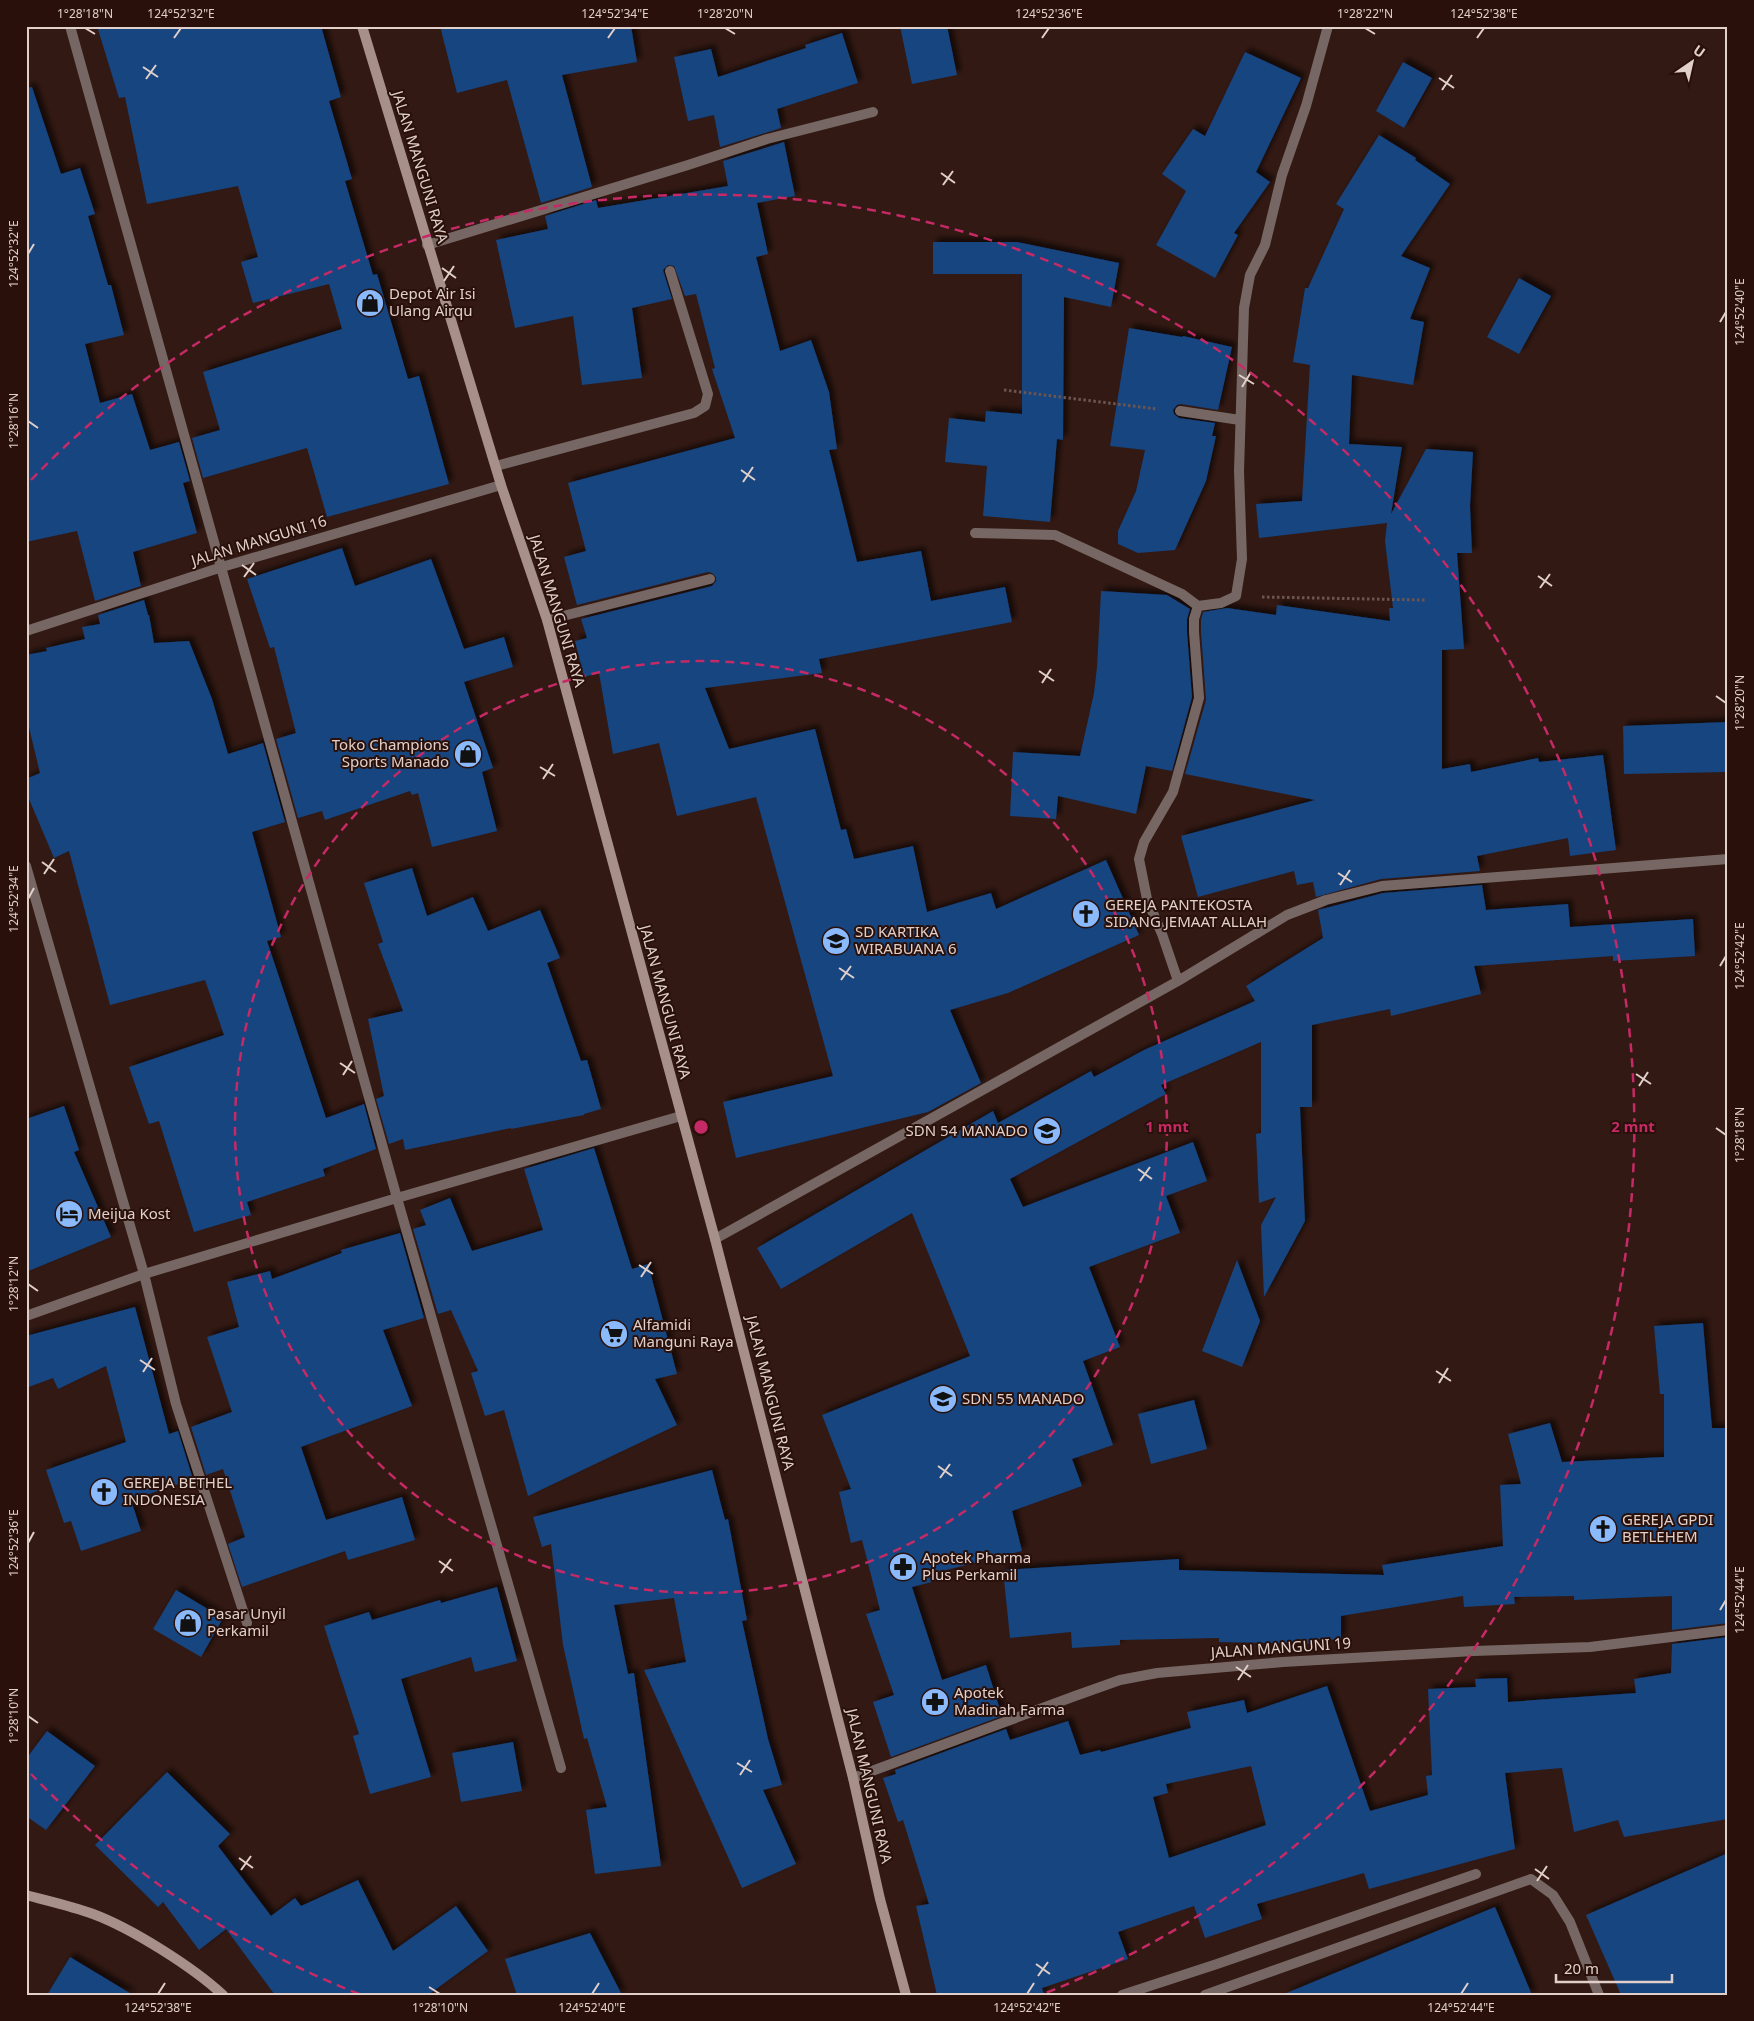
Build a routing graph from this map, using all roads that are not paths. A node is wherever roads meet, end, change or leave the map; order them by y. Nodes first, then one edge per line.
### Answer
1 (70, 26) edge
2 (363, 26) edge
3 (1328, 26) edge
4 (873, 112) dead end
5 (427, 245) junction
6 (670, 271) dead end
7 (1180, 411) road end
8 (1240, 420) junction
9 (496, 466) junction
10 (501, 485) junction
11 (975, 533) dead end
12 (222, 567) junction
13 (710, 579) dead end
14 (1198, 606) junction
15 (547, 620) junction
16 (26, 630) edge
17 (1728, 859) edge
18 (26, 866) edge
19 (1178, 981) junction
20 (681, 1116) junction
21 (397, 1198) junction
22 (715, 1239) junction
23 (144, 1274) junction
24 (26, 1316) edge
25 (247, 1623) dead end
26 (1728, 1630) edge
27 (561, 1768) dead end
28 (853, 1778) junction
29 (1476, 1874) dead end
30 (26, 1895) edge
31 (223, 1995) edge
32 (906, 1995) edge
33 (1122, 1995) edge
34 (1204, 1995) edge
35 (1599, 1995) edge

1 - 12 street
2 - 5 street, JALAN MANGUNI RAYA
3 - 8 street
4 - 5 street
5 - 9 street, JALAN MANGUNI RAYA
6 - 9 street
7 - 8 street
8 - 14 street
9 - 10 street, JALAN MANGUNI RAYA
10 - 12 street, JALAN MANGUNI 16
10 - 15 street, JALAN MANGUNI RAYA
11 - 14 street
12 - 16 street, JALAN MANGUNI 16
12 - 21 street
13 - 15 street
14 - 19 street
15 - 20 street, JALAN MANGUNI RAYA
17 - 19 street
18 - 23 street
19 - 22 street
20 - 21 street
20 - 22 street, JALAN MANGUNI RAYA
21 - 23 street
21 - 27 street
22 - 28 street, JALAN MANGUNI RAYA
23 - 24 street
23 - 25 street
26 - 28 street, JALAN MANGUNI 19
28 - 32 street, JALAN MANGUNI RAYA
29 - 33 street
30 - 31 street
34 - 35 street

